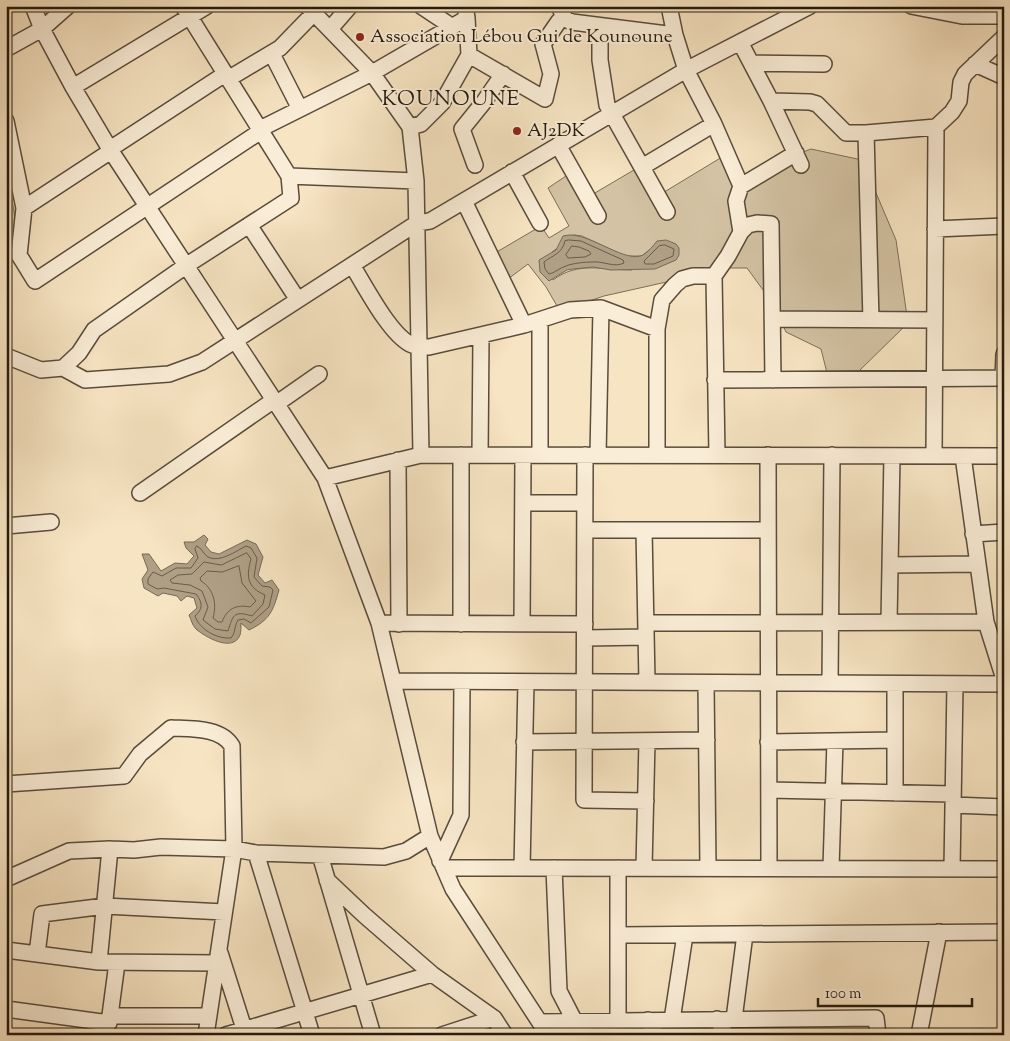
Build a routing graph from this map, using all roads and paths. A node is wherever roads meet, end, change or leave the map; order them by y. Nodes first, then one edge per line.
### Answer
1 (33, 6) edge
2 (68, 6) edge
3 (207, 6) edge
4 (350, 6) edge
5 (421, 6) edge
6 (669, 6) edge
7 (810, 6) edge
8 (911, 6) edge
9 (311, 10) edge
10 (186, 12) edge
11 (466, 12) edge
12 (561, 12) edge
13 (1004, 16) edge
14 (451, 26) junction
15 (600, 27) junction
16 (42, 29) junction
17 (330, 29) junction
18 (675, 35) junction
19 (1004, 37) edge
20 (740, 42) junction
21 (6, 49) edge
22 (272, 54) junction
23 (469, 55) junction
24 (751, 63) junction
25 (824, 64) dead end
26 (975, 64) junction
27 (686, 70) junction
28 (372, 73) junction
29 (502, 74) junction
30 (227, 77) junction
31 (1004, 77) edge
32 (73, 87) junction
33 (771, 101) junction
34 (300, 109) junction
35 (612, 114) junction
36 (6, 121) edge
37 (714, 124) junction
38 (410, 127) junction
39 (936, 127) junction
40 (261, 130) junction
41 (866, 133) junction
42 (558, 145) junction
43 (111, 150) junction
44 (475, 165) dead end
45 (642, 167) junction
46 (512, 172) junction
47 (290, 176) junction
48 (416, 181) junction
49 (741, 186) junction
50 (464, 201) junction
51 (148, 207) junction
52 (24, 208) junction
53 (667, 212) dead end
54 (598, 216) dead end
55 (417, 223) junction
56 (540, 223) dead end
57 (249, 225) junction
58 (1004, 226) edge
59 (935, 229) junction
60 (741, 232) junction
61 (19, 255) junction
62 (6, 263) edge
63 (187, 265) junction
64 (352, 266) junction
65 (714, 276) junction
66 (298, 300) junction
67 (600, 308) junction
68 (772, 319) junction
69 (540, 320) junction
70 (871, 320) junction
71 (935, 320) junction
72 (524, 325) junction
73 (656, 329) junction
74 (481, 336) junction
75 (236, 341) junction
76 (418, 347) junction
77 (1004, 354) edge
78 (6, 356) edge
79 (63, 368) junction
80 (319, 374) dead end
81 (935, 378) junction
82 (1004, 378) edge
83 (715, 380) junction
84 (773, 380) junction
85 (275, 402) junction
86 (421, 455) junction
87 (461, 455) junction
88 (480, 455) junction
89 (540, 455) junction
90 (592, 455) junction
91 (658, 455) junction
92 (716, 455) junction
93 (768, 455) junction
94 (523, 456) junction
95 (832, 456) junction
96 (892, 456) junction
97 (934, 456) junction
98 (963, 456) junction
99 (1004, 456) edge
100 (398, 460) junction
101 (325, 478) junction
102 (140, 493) dead end
103 (585, 503) junction
104 (523, 504) junction
105 (51, 522) dead end
106 (6, 526) edge
107 (585, 530) junction
108 (644, 530) junction
109 (768, 530) junction
110 (1004, 532) edge
111 (973, 534) junction
112 (978, 564) junction
113 (890, 565) junction
114 (831, 622) junction
115 (889, 622) junction
116 (986, 622) junction
117 (768, 623) junction
118 (379, 624) junction
119 (398, 624) junction
120 (461, 624) junction
121 (522, 624) junction
122 (646, 630) junction
123 (585, 631) junction
124 (1004, 678) edge
125 (393, 681) junction
126 (462, 682) junction
127 (526, 682) junction
128 (585, 682) junction
129 (647, 682) junction
130 (706, 683) junction
131 (768, 683) junction
132 (830, 683) junction
133 (895, 684) junction
134 (955, 684) junction
135 (1004, 684) edge
136 (707, 740) junction
137 (895, 740) junction
138 (647, 741) junction
139 (835, 741) junction
140 (524, 742) junction
141 (585, 742) junction
142 (768, 742) junction
143 (6, 784) edge
144 (769, 790) junction
145 (834, 791) junction
146 (895, 792) junction
147 (953, 800) junction
148 (646, 801) junction
149 (1004, 807) edge
150 (430, 836) junction
151 (110, 849) junction
152 (234, 849) junction
153 (256, 853) junction
154 (320, 855) junction
155 (442, 864) junction
156 (522, 868) junction
157 (554, 868) junction
158 (618, 868) junction
159 (644, 868) junction
160 (708, 868) junction
161 (769, 868) junction
162 (832, 868) junction
163 (952, 868) junction
164 (1004, 868) edge
165 (6, 879) edge
166 (327, 880) junction
167 (104, 906) junction
168 (224, 912) junction
169 (939, 932) junction
170 (1004, 932) edge
171 (745, 934) junction
172 (618, 935) junction
173 (685, 935) junction
174 (6, 950) edge
175 (37, 954) junction
176 (218, 956) junction
177 (99, 962) junction
178 (117, 963) junction
179 (432, 974) junction
180 (361, 995) junction
181 (6, 1009) edge
182 (305, 1011) junction
183 (110, 1016) junction
184 (209, 1016) junction
185 (494, 1018) junction
186 (717, 1019) junction
187 (734, 1019) junction
188 (648, 1020) junction
189 (672, 1020) junction
190 (618, 1021) junction
191 (575, 1022) junction
192 (544, 1028) edge
193 (245, 1032) edge
194 (206, 1035) edge
195 (226, 1035) edge
196 (312, 1035) edge
197 (373, 1035) edge
198 (442, 1035) edge
199 (505, 1035) edge
200 (656, 1035) edge
201 (726, 1035) edge
202 (878, 1035) edge
203 (919, 1035) edge

1 - 16 street
2 - 16 street
3 - 10 street
4 - 17 street
5 - 14 street
6 - 18 street
7 - 20 street
8 - 13 street
9 - 17 street
9 - 22 street
10 - 30 street
10 - 32 street
11 - 14 street
11 - 23 street
12 - 15 street
12 - 29 street
14 - 28 street
15 - 18 street
15 - 35 street
16 - 21 street
16 - 32 street
17 - 28 street
18 - 27 street
19 - 26 street
20 - 24 street
20 - 27 street
22 - 30 street
22 - 34 street
23 - 29 street
23 - 38 street
24 - 25 street
24 - 33 street
26 - 31 street
26 - 39 street
27 - 35 street
27 - 37 street
28 - 34 street
28 - 38 street
29 - 44 street
30 - 40 street
30 - 43 street
32 - 43 street
33 - 41 street
33 - 49 street
34 - 40 street
35 - 42 street
35 - 45 street
36 - 52 street
37 - 45 street
37 - 49 street
38 - 48 street
39 - 41 street
39 - 59 street
40 - 47 street
40 - 51 street
41 - 70 street
42 - 46 street
42 - 54 street
43 - 51 street
43 - 52 street
45 - 53 street
46 - 50 street
46 - 56 street
47 - 48 street
47 - 57 street
48 - 55 street
49 - 60 street
50 - 55 street
50 - 72 street
51 - 61 street
51 - 63 street
52 - 61 street
55 - 64 street
55 - 76 street
57 - 63 street
57 - 66 street
58 - 59 street
59 - 71 street
60 - 65 street
60 - 68 street
61 - 62 street
63 - 75 street
63 - 79 street
64 - 66 street
64 - 76 street
65 - 73 street
65 - 83 street
66 - 75 street
67 - 69 street
67 - 73 street
67 - 90 street
68 - 70 street
68 - 84 street
69 - 72 street
69 - 89 street
70 - 71 street
71 - 81 street
72 - 74 street
73 - 91 street
74 - 76 street
74 - 88 street
75 - 79 street
75 - 85 street
76 - 86 street
77 - 82 street
78 - 79 street
80 - 85 street
81 - 82 street
81 - 84 street
81 - 97 street
83 - 84 street
83 - 92 street
85 - 101 street
85 - 102 street
86 - 87 street
86 - 100 street
87 - 88 street
87 - 120 street
88 - 94 street
89 - 90 street
89 - 94 street
90 - 91 street
90 - 103 street
91 - 92 street
92 - 93 street
93 - 95 street
93 - 109 street
94 - 104 street
95 - 96 street
95 - 114 street
96 - 97 street
96 - 113 street
97 - 98 street
98 - 99 street
98 - 111 street
100 - 101 street
100 - 119 street
101 - 118 street
103 - 104 street
103 - 107 street
104 - 121 street
105 - 106 street
107 - 108 street
107 - 123 street
108 - 109 street
108 - 122 street
109 - 117 street
110 - 111 street
111 - 112 street
112 - 113 street
112 - 116 street
113 - 115 street
114 - 115 street
114 - 117 street
114 - 132 street
115 - 116 street
116 - 124 street
117 - 122 street
117 - 131 street
118 - 119 street
118 - 125 street
119 - 120 street
120 - 121 street
121 - 123 street
122 - 123 street
122 - 129 street
123 - 128 street
125 - 126 street
125 - 150 street
126 - 127 street
126 - 155 street
127 - 128 street
127 - 140 street
128 - 129 street
128 - 141 street
129 - 130 street
130 - 131 street
130 - 136 street
131 - 132 street
131 - 142 street
132 - 133 street
133 - 134 street
133 - 137 street
134 - 135 street
134 - 147 street
136 - 138 street
136 - 160 street
137 - 139 street
137 - 146 street
138 - 141 street
138 - 148 street
139 - 142 street
139 - 145 street
140 - 141 street
140 - 156 street
141 - 148 street
142 - 144 street
143 - 152 street
144 - 145 street
144 - 161 street
145 - 146 street
145 - 162 street
146 - 147 street
147 - 149 street
147 - 163 street
148 - 159 street
150 - 154 street
150 - 155 street
151 - 152 street
151 - 165 street
151 - 167 street
152 - 153 street
152 - 168 street
153 - 154 street
153 - 182 street
154 - 166 street
155 - 156 street
155 - 192 street
156 - 157 street
157 - 158 street
157 - 191 street
158 - 159 street
158 - 172 street
159 - 160 street
160 - 161 street
161 - 162 street
162 - 163 street
163 - 164 street
166 - 179 street
166 - 180 street
167 - 168 street
167 - 175 street
167 - 177 street
168 - 176 street
169 - 170 street
169 - 171 street
169 - 203 street
171 - 173 street
171 - 187 street
172 - 173 street
172 - 190 street
173 - 189 street
174 - 175 street
175 - 177 street
176 - 178 street
176 - 184 street
176 - 193 street
177 - 178 street
178 - 183 street
179 - 180 street
179 - 185 street
180 - 182 street
180 - 197 street
181 - 183 street
182 - 193 street
182 - 196 street
183 - 184 street
184 - 194 street
185 - 198 street
185 - 199 street
186 - 187 street
186 - 189 street
186 - 201 street
187 - 202 street
188 - 189 street
188 - 190 street
188 - 200 street
190 - 191 street
191 - 192 street
193 - 195 street

